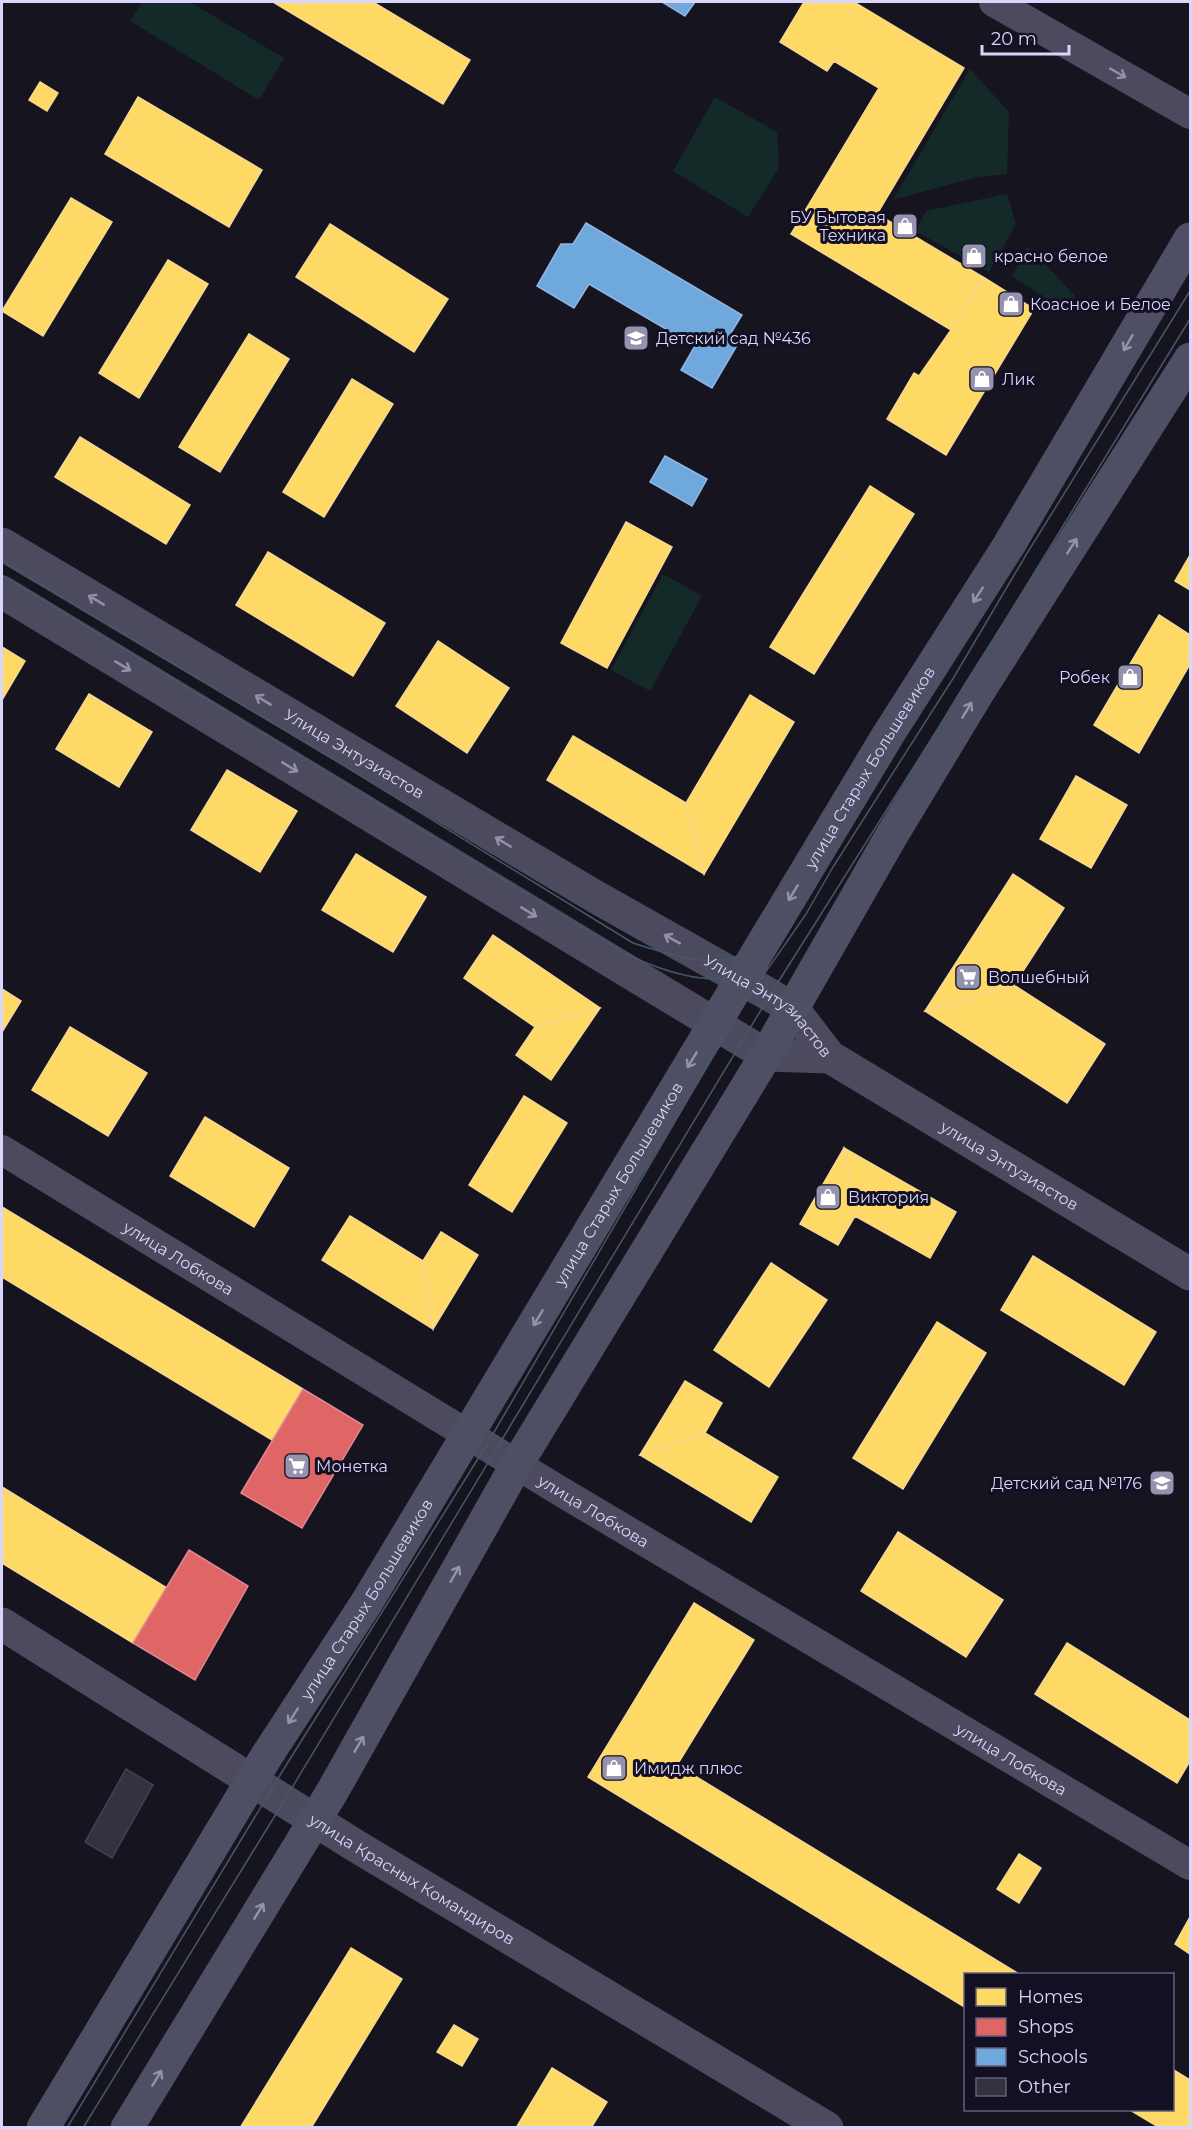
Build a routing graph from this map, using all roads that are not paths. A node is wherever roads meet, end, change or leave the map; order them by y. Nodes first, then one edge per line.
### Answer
1 (994, 2) edge
2 (1191, 114) edge
3 (1191, 239) edge
4 (1191, 359) edge
5 (2, 544) edge
6 (2, 592) edge
7 (741, 979) junction
8 (793, 1009) junction
9 (714, 1024) junction
10 (766, 1055) junction
11 (830, 1057) junction
12 (2, 1150) edge
13 (1191, 1274) edge
14 (468, 1435) junction
15 (517, 1464) junction
16 (2, 1624) edge
17 (251, 1781) junction
18 (315, 1820) junction
19 (1191, 1864) edge
20 (43, 2127) edge
21 (127, 2127) edge
22 (827, 2127) edge

1 -> 2 street
3 -> 7 main road, улица Старых Большевиков
8 -> 4 main road
7 -> 5 street, Улица Энтузиастов
6 -> 9 street, Улица Энтузиастов
7 - 8 street, Улица Энтузиастов
7 - 9 main road, улица Старых Большевиков
8 - 10 main road
8 - 11 street, Улица Энтузиастов
9 - 10 street, Улица Энтузиастов
9 -> 14 main road, улица Старых Большевиков
10 - 11 street, Улица Энтузиастов
10 - 15 main road
11 - 13 street, улица Энтузиастов
12 - 14 street, улица Лобкова
14 - 15 street, улица Лобкова
14 -> 17 main road, улица Старых Большевиков
18 -> 15 main road
15 - 19 street, улица Лобкова
16 - 17 street, улица Красных Командиров
17 - 18 street, улица Красных Командиров
17 - 20 main road, улица Старых Большевиков
21 -> 18 main road
18 - 22 street, улица Красных Командиров

